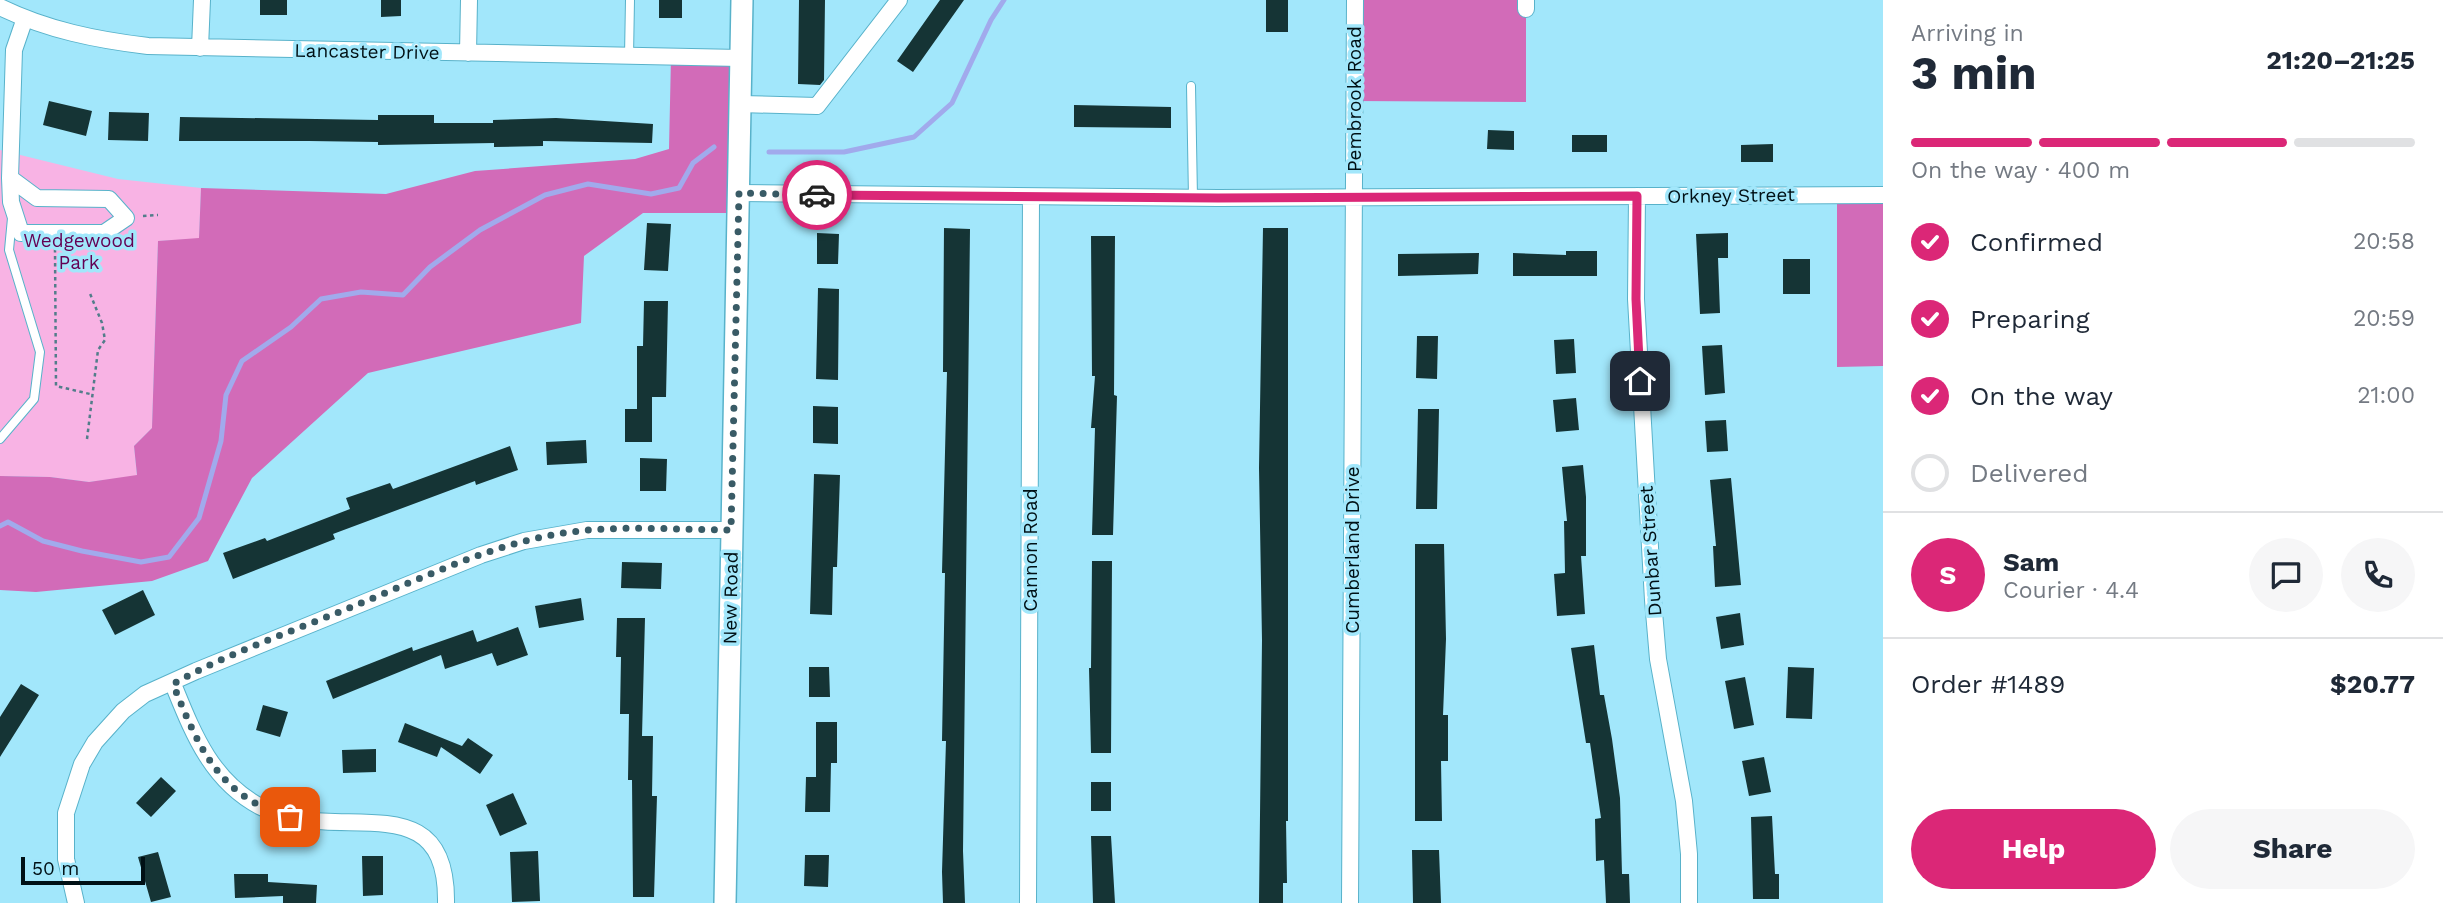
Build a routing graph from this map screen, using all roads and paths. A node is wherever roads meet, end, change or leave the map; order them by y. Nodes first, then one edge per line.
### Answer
1 (202, 0) edge
2 (468, 0) edge
3 (630, 0) edge
4 (742, 0) edge
5 (899, 0) edge
6 (1355, 0) edge
7 (0, 7) edge
8 (25, 18) junction
9 (200, 48) junction
10 (468, 53) junction
11 (629, 56) junction
12 (740, 58) junction
13 (1191, 86) dead end
14 (740, 104) junction
15 (10, 178) junction
16 (739, 193) junction
17 (1883, 195) edge
18 (1637, 196) junction
19 (1031, 197) junction
20 (1193, 198) junction
21 (1353, 198) junction
22 (13, 208) junction
23 (56, 232) junction
24 (89, 291) dead end
25 (90, 394) junction
26 (0, 439) edge
27 (87, 439) dead end
28 (731, 530) junction
29 (173, 684) junction
30 (76, 903) edge
31 (446, 903) edge
32 (725, 903) edge
33 (1028, 903) edge
34 (1350, 903) edge
35 (1689, 903) edge

1 - 9 street
2 - 10 street
3 - 11 lane
4 - 12 street, New Road
5 - 14 street
6 - 21 street, Pembrook Road
7 - 8 street, Lancaster Drive
8 - 9 street, Lancaster Drive
8 - 15 street
9 - 10 street, Lancaster Drive
10 - 11 street, Lancaster Drive
11 - 12 street, Lancaster Drive
12 - 14 street, New Road
13 - 20 lane
14 - 16 street, New Road
15 - 22 street
15 - 23 street
16 - 19 street, Orkney Street
16 - 28 street, New Road
17 - 18 street, Orkney Street
18 - 21 street, Orkney Street
18 - 35 street, Dunbar Street
19 - 20 street, Orkney Street
19 - 33 street, Cannon Road
20 - 21 street, Orkney Street
21 - 34 street, Cumberland Drive
22 - 23 street
22 - 26 lane
23 - 25 path
24 - 25 path
25 - 27 path
28 - 29 street
28 - 32 street, New Road
29 - 30 street
29 - 31 street

